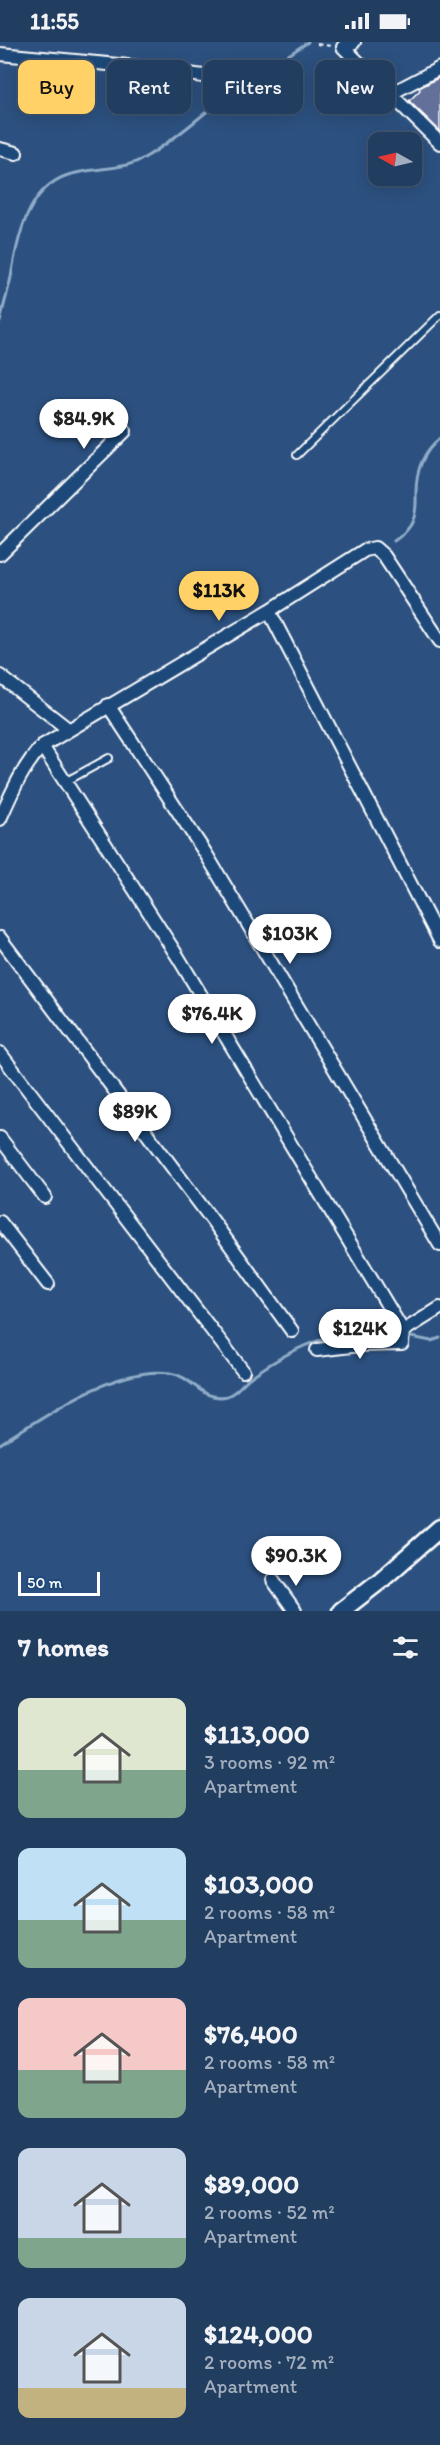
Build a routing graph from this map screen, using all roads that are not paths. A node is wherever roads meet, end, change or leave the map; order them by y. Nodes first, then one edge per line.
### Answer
1 (348, 45) edge
2 (0, 54) edge
3 (361, 60) edge
4 (440, 68) edge
5 (203, 76) edge
6 (395, 91) edge
7 (395, 99) edge
8 (440, 143) edge
9 (0, 149) edge
10 (16, 153) dead end
11 (440, 315) edge
12 (125, 432) dead end
13 (297, 455) dead end
14 (0, 554) edge
15 (269, 611) junction
16 (440, 641) edge
17 (0, 676) edge
18 (108, 705) junction
19 (68, 729) junction
20 (42, 746) junction
21 (109, 758) dead end
22 (66, 782) junction
23 (0, 819) edge
24 (0, 938) edge
25 (440, 941) edge
26 (0, 1053) edge
27 (0, 1138) edge
28 (45, 1197) dead end
29 (0, 1222) edge
30 (440, 1245) edge
31 (48, 1284) dead end
32 (440, 1308) edge
33 (292, 1331) dead end
34 (403, 1331) junction
35 (317, 1350) dead end
36 (243, 1371) dead end
37 (440, 1530) edge
38 (273, 1580) dead end
39 (295, 1611) edge
40 (341, 1611) edge

1 - 3 street
2 - 5 street
4 - 6 street
7 - 8 street
9 - 10 street
11 - 13 lane
12 - 14 street
15 - 16 street
15 - 18 street
15 - 25 street
17 - 19 street
18 - 19 street
18 - 30 street
19 - 20 street
20 - 22 street
20 - 23 street
21 - 22 lane
22 - 34 street
24 - 33 street
26 - 36 street
27 - 28 street
29 - 31 street
32 - 34 street
34 - 35 street
37 - 40 street
38 - 39 street

